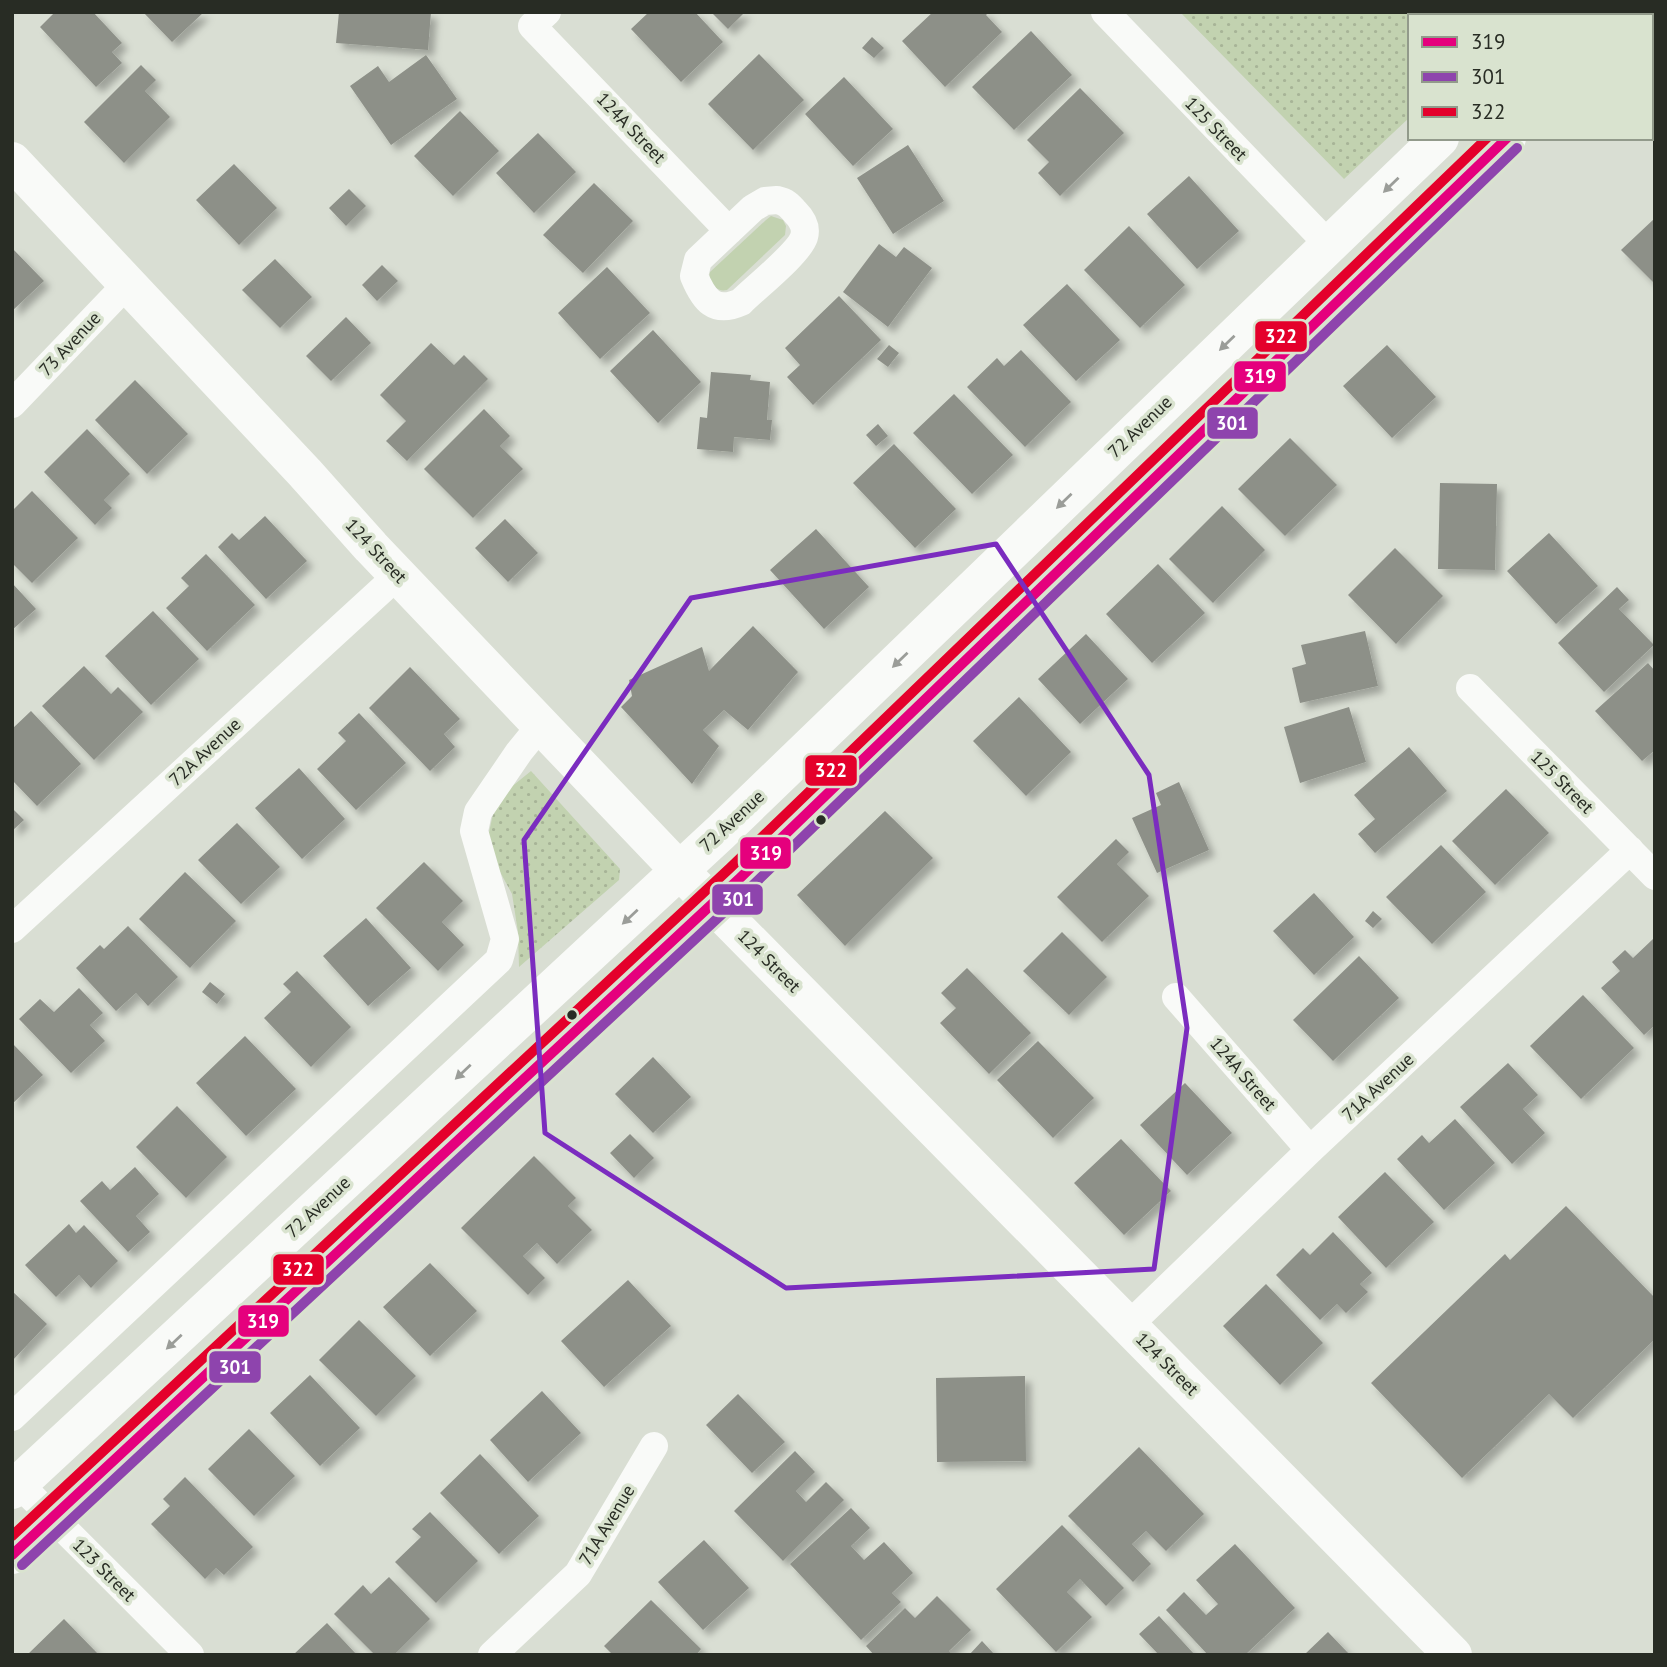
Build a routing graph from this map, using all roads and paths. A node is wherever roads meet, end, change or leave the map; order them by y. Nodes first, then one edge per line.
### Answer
1 (1105, 12) edge
2 (539, 19) edge
3 (1438, 140) edge
4 (1505, 140) edge
5 (12, 161) edge
6 (729, 231) dead end
7 (1329, 245) junction
8 (128, 283) junction
9 (12, 404) edge
10 (398, 575) junction
11 (1470, 688) dead end
12 (541, 725) junction
13 (1630, 850) junction
14 (679, 870) junction
15 (1655, 876) edge
16 (712, 904) junction
17 (12, 929) edge
18 (1176, 998) dead end
19 (1310, 1150) junction
20 (1129, 1325) junction
21 (12, 1416) edge
22 (654, 1446) dead end
23 (16, 1487) edge
24 (52, 1518) junction
25 (12, 1555) edge
26 (190, 1655) edge
27 (492, 1655) edge
28 (1453, 1655) edge

1 - 7 street, 125 Street
2 - 6 street, 124A Street
3 -> 7 main road, 72 Avenue
4 - 16 main road
5 - 8 main road, 124 Street
7 -> 14 main road, 72 Avenue
8 - 9 street, 73 Avenue
8 - 10 main road, 124 Street
10 - 12 main road, 124 Street
10 - 17 street, 72A Avenue
11 - 13 street, 125 Street
12 - 14 main road, 124 Street
12 - 21 street
13 - 15 street, 125 Street
13 - 19 street, 71A Avenue
14 - 16 main road, 124 Street
14 -> 23 main road, 72 Avenue
16 - 20 main road, 124 Street
16 - 24 main road
18 - 19 street, 124A Street
19 - 20 street, 71A Avenue
20 - 28 main road, 124 Street
22 - 27 street, 71A Avenue
23 - 24 street, 123 Street
24 - 25 main road
24 - 26 street, 123 Street

